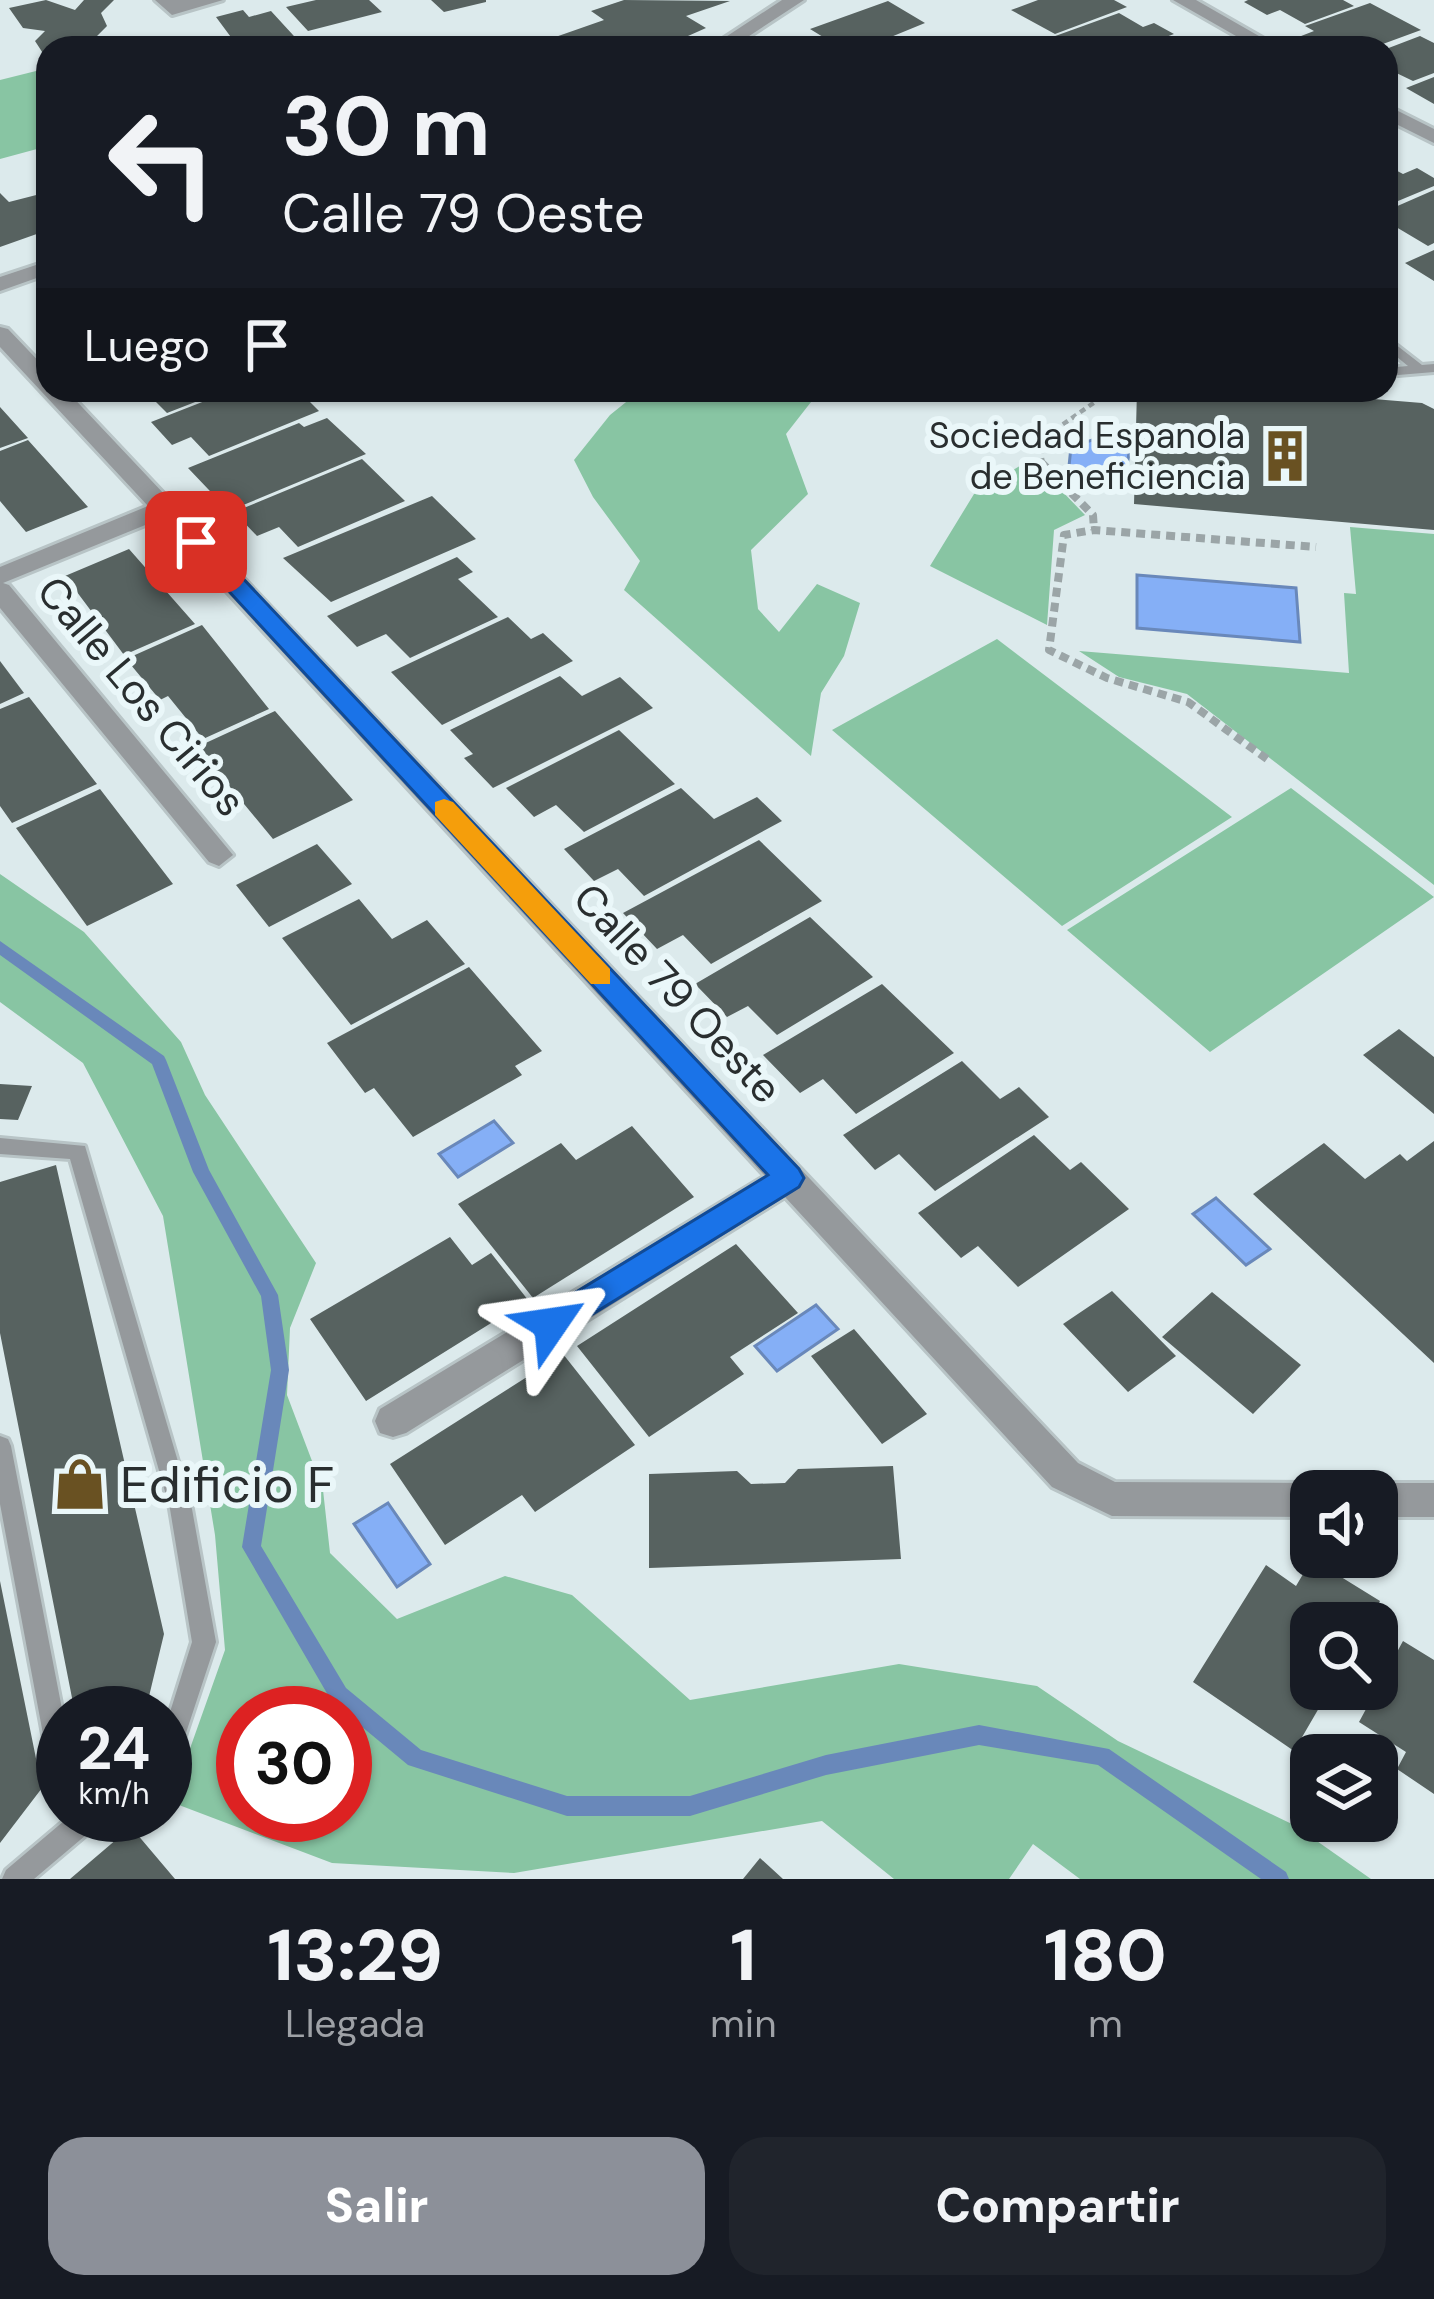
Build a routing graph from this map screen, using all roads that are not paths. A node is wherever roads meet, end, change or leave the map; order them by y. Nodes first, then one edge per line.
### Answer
1 (164, 0) edge
2 (214, 0) edge
3 (794, 0) edge
4 (1183, 0) edge
5 (737, 36) edge
6 (1249, 36) edge
7 (1398, 118) edge
8 (1434, 137) edge
9 (36, 271) edge
10 (0, 284) edge
11 (0, 334) edge
12 (1398, 351) edge
13 (1414, 365) junction
14 (1434, 368) edge
15 (1398, 369) edge
16 (36, 371) edge
17 (65, 402) edge
18 (165, 508) junction
19 (0, 576) edge
20 (0, 591) edge
21 (219, 855) dead end
22 (0, 1146) edge
23 (789, 1178) junction
24 (393, 1420) dead end
25 (0, 1446) edge
26 (1290, 1500) edge
27 (1398, 1500) edge
28 (1434, 1500) edge
29 (46, 1686) edge
30 (190, 1686) edge
31 (55, 1842) edge
32 (15, 1879) edge

1 - 2 street
3 - 5 street
4 - 6 street
7 - 8 street
9 - 10 street
11 - 16 street, Calle 79 Oeste
12 - 13 lane
13 - 14 lane
13 - 15 lane
17 - 18 street, Calle 79 Oeste
18 - 19 street
18 - 23 street, Calle 79 Oeste
20 - 21 street, Calle Los Cirios
22 - 30 lane
23 - 24 street
23 - 26 street, Calle 79 Oeste
25 - 29 lane
27 - 28 street
31 - 32 lane

